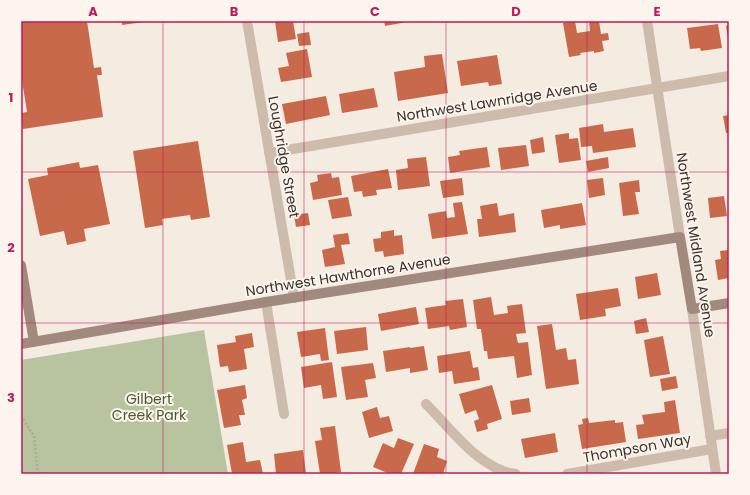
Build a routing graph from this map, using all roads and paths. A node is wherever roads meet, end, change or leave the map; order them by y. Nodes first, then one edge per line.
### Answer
1 (247, 21) edge
2 (647, 21) edge
3 (729, 76) edge
4 (657, 89) junction
5 (269, 153) junction
6 (680, 238) junction
7 (21, 265) edge
8 (294, 298) junction
9 (266, 302) junction
10 (729, 303) edge
11 (692, 309) junction
12 (34, 342) junction
13 (21, 344) edge
14 (426, 404) dead end
15 (284, 414) dead end
16 (21, 416) edge
17 (729, 433) edge
18 (710, 436) junction
19 (712, 449) junction
20 (38, 474) edge
21 (516, 474) edge
22 (567, 474) edge
23 (716, 474) edge

1 - 5 street, Loughridge Street
2 - 4 street, Northwest Midland Avenue
3 - 4 street, Northwest Lawnridge Avenue
4 - 5 street, Northwest Lawnridge Avenue
4 - 6 street, Northwest Midland Avenue
5 - 8 street, Loughridge Street
6 - 8 street, Northwest Hawthorne Avenue
6 - 11 street, Northwest Midland Avenue
7 - 12 street
8 - 9 street, Northwest Hawthorne Avenue
9 - 12 street, Northwest Hawthorne Avenue
9 - 15 street
10 - 11 street
11 - 18 street, Northwest Midland Avenue
12 - 13 street, Northwest Hawthorne Avenue
14 - 21 street
16 - 20 path
17 - 18 street
18 - 19 street, Northwest Midland Avenue
19 - 22 street, Thompson Way
19 - 23 street, Northwest Midland Avenue

